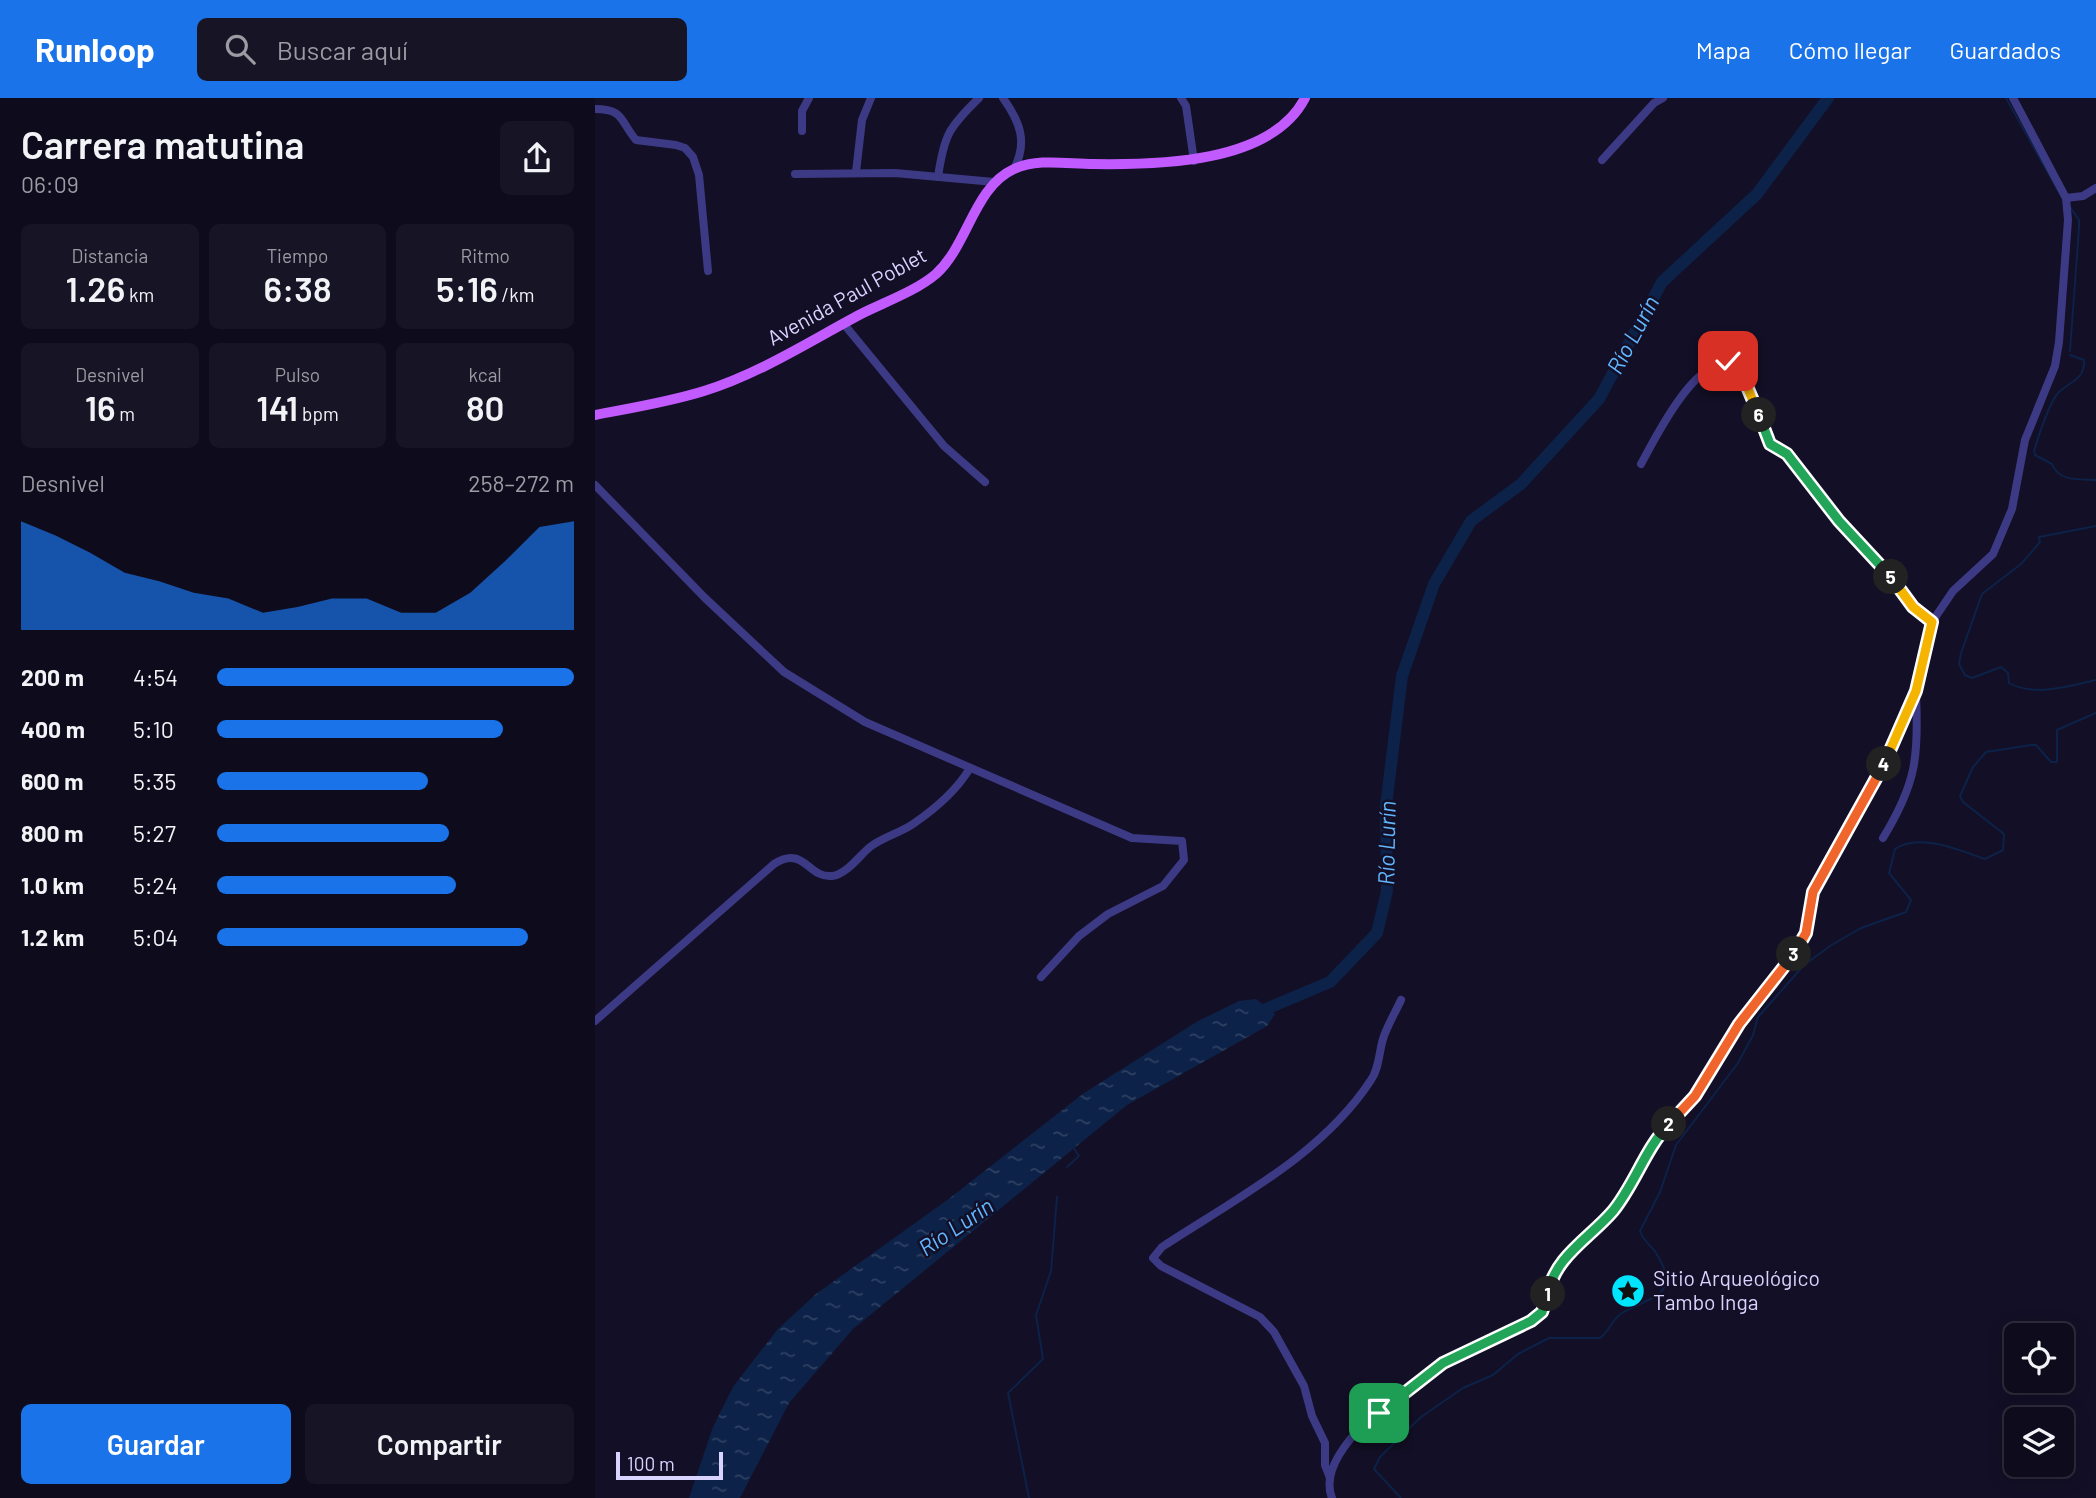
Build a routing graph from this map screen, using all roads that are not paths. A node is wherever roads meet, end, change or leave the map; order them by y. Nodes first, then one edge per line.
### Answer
1 (809, 98) edge
2 (871, 98) edge
3 (979, 98) edge
4 (1003, 98) edge
5 (1181, 98) edge
6 (1305, 98) edge
7 (1663, 98) edge
8 (2013, 98) edge
9 (595, 109) edge
10 (802, 131) dead end
11 (1602, 160) dead end
12 (1194, 161) junction
13 (1014, 169) junction
14 (856, 172) junction
15 (795, 174) dead end
16 (938, 177) junction
17 (994, 182) junction
18 (2096, 188) edge
19 (2066, 198) junction
20 (708, 271) dead end
21 (843, 323) junction
22 (595, 415) edge
23 (1641, 464) dead end
24 (985, 482) dead end
25 (595, 485) edge
26 (1932, 622) junction
27 (1916, 691) junction
28 (970, 768) junction
29 (1882, 838) dead end
30 (1041, 977) dead end
31 (1402, 1000) dead end
32 (595, 1021) edge
33 (1330, 1478) junction
34 (1332, 1498) edge

1 - 10 street
2 - 14 street
3 - 16 street
4 - 13 street
5 - 12 street
6 - 12 main road, Avenida Paul Poblet
7 - 11 street
8 - 19 street
9 - 20 street
12 - 13 main road, Avenida Paul Poblet
13 - 17 main road, Avenida Paul Poblet
14 - 15 street
14 - 16 street
16 - 17 street
17 - 21 main road, Avenida Paul Poblet
18 - 19 street
19 - 26 street
21 - 22 main road, Avenida Paul Poblet
21 - 24 street
23 - 26 street
25 - 28 street
26 - 27 street
27 - 29 street
27 - 33 street
28 - 30 street
28 - 32 street
31 - 33 street
33 - 34 street

